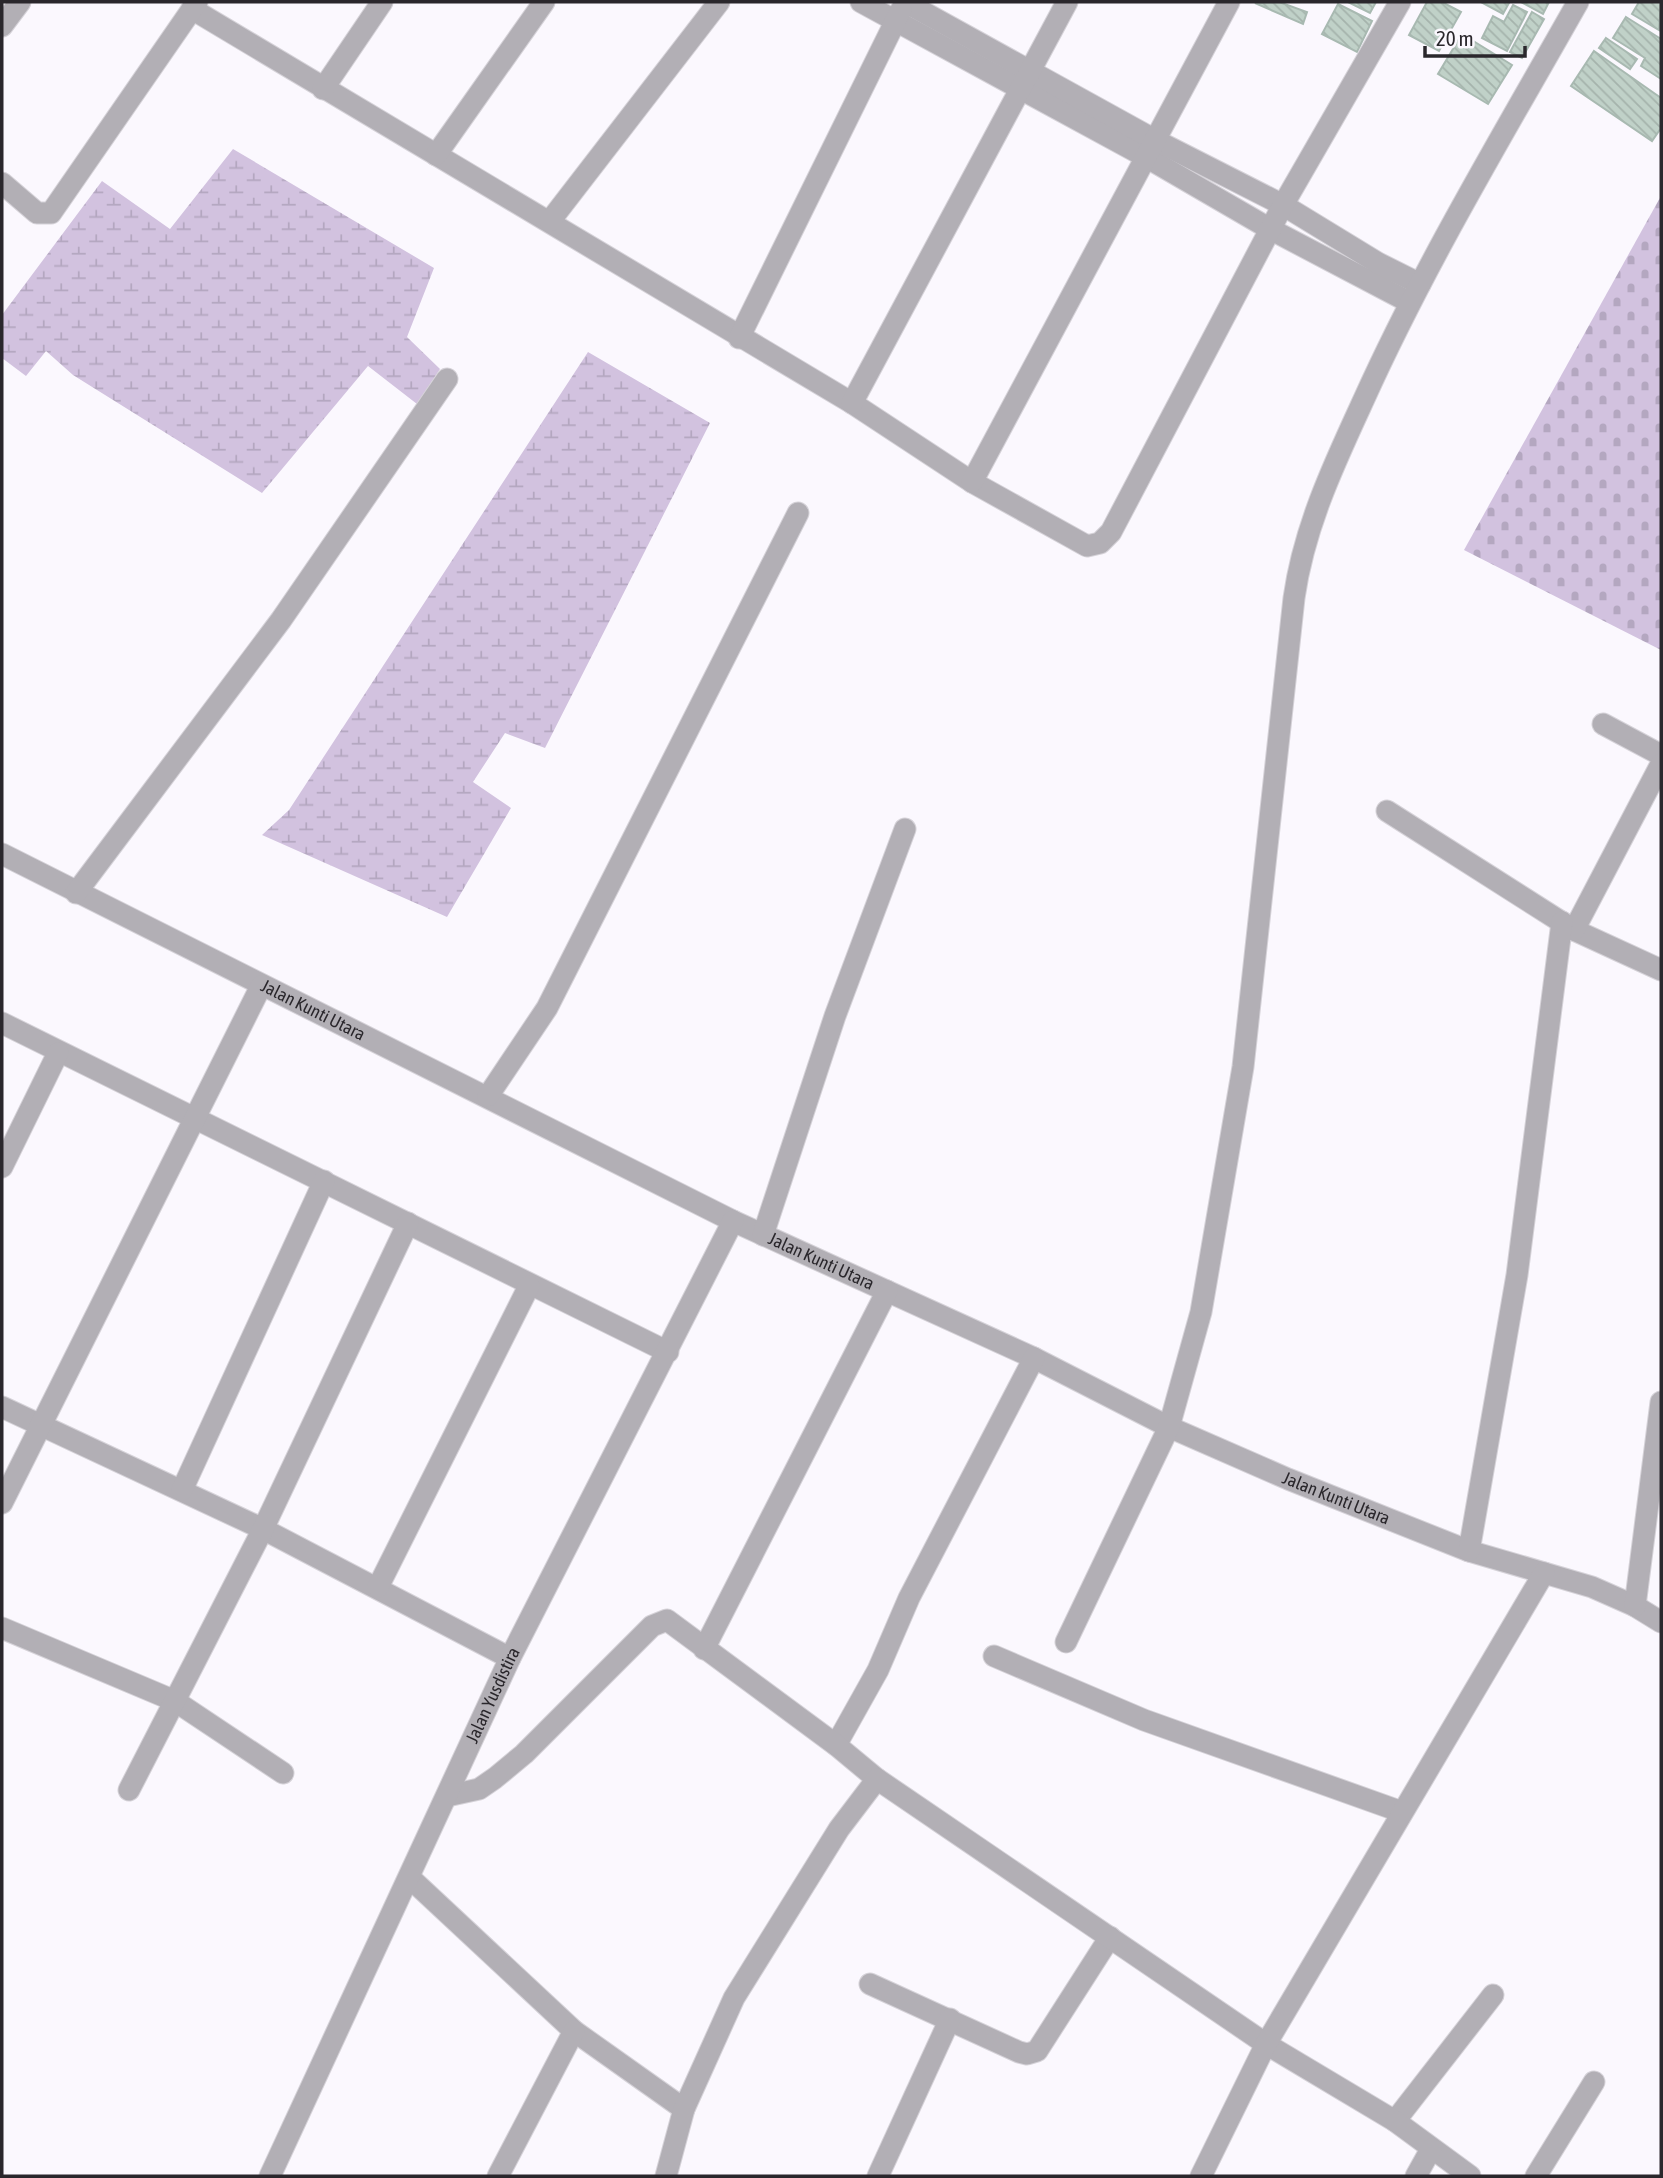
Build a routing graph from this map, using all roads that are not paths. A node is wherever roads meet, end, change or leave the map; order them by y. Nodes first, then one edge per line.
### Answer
1 (20, 2) edge
2 (382, 2) edge
3 (544, 2) edge
4 (719, 2) edge
5 (861, 2) edge
6 (905, 2) edge
7 (1067, 2) edge
8 (1229, 2) edge
9 (1400, 2) edge
10 (1578, 2) edge
11 (195, 5) edge
12 (895, 22) junction
13 (2, 26) edge
14 (1026, 79) junction
15 (323, 89) junction
16 (1151, 148) junction
17 (436, 155) junction
18 (2, 183) edge
19 (1283, 205) junction
20 (550, 221) junction
21 (1270, 229) junction
22 (1415, 293) junction
23 (738, 338) junction
24 (447, 379) dead end
25 (852, 403) junction
26 (972, 482) junction
27 (798, 513) dead end
28 (1603, 724) dead end
29 (1661, 755) edge
30 (1661, 764) edge
31 (1387, 811) dead end
32 (905, 828) dead end
33 (2, 854) edge
34 (76, 893) junction
35 (1568, 926) junction
36 (1661, 970) edge
37 (261, 986) junction
38 (2, 1023) edge
39 (58, 1053) junction
40 (488, 1096) junction
41 (198, 1117) junction
42 (2, 1167) edge
43 (324, 1181) junction
44 (733, 1221) junction
45 (408, 1223) junction
46 (763, 1235) junction
47 (529, 1286) junction
48 (887, 1291) junction
49 (668, 1352) junction
50 (1034, 1357) junction
51 (1661, 1402) edge
52 (2, 1407) edge
53 (39, 1424) junction
54 (1169, 1427) junction
55 (182, 1490) junction
56 (2, 1503) edge
57 (1654, 1508) edge
58 (263, 1529) junction
59 (1469, 1551) junction
60 (1544, 1573) junction
61 (378, 1587) junction
62 (1635, 1606) junction
63 (1661, 1622) edge
64 (2, 1628) edge
65 (1066, 1642) dead end
66 (704, 1648) junction
67 (993, 1656) dead end
68 (510, 1658) junction
69 (175, 1701) junction
70 (836, 1745) junction
71 (284, 1773) dead end
72 (877, 1779) junction
73 (129, 1790) dead end
74 (447, 1796) junction
75 (1402, 1812) junction
76 (410, 1878) junction
77 (1110, 1937) junction
78 (870, 1984) dead end
79 (1493, 1995) dead end
80 (950, 2020) junction
81 (574, 2031) junction
82 (1266, 2044) junction
83 (1594, 2082) dead end
84 (684, 2109) junction
85 (1395, 2121) junction
86 (1431, 2149) junction
87 (270, 2176) edge
88 (498, 2176) edge
89 (666, 2176) edge
90 (878, 2176) edge
91 (1201, 2176) edge
92 (1416, 2176) edge
93 (1470, 2176) edge
94 (1536, 2176) edge

1 - 13 street
2 - 15 street
3 - 17 street
4 - 20 street
5 - 12 street
6 - 12 street
6 - 14 street
7 - 14 street
8 - 16 street
9 - 19 street
10 - 22 street
11 - 15 street
11 - 18 street
12 - 14 street
12 - 23 street
14 - 16 street
14 - 25 street
15 - 17 street
16 - 19 street
16 - 21 street
16 - 26 street
17 - 20 street
19 - 21 street
19 - 22 street
20 - 23 street
21 - 22 street
21 - 26 street
22 - 54 street
23 - 25 street
24 - 34 street
25 - 26 street
27 - 40 street
28 - 29 street
30 - 35 street
31 - 35 street
32 - 46 street
33 - 34 street, Jalan Kunti Utara
34 - 37 street, Jalan Kunti Utara
35 - 36 street
35 - 59 street
37 - 40 street, Jalan Kunti Utara
37 - 41 street
38 - 39 street
39 - 41 street
39 - 42 street
40 - 44 street, Jalan Kunti Utara
41 - 43 street
41 - 53 street
43 - 45 street
43 - 55 street
44 - 46 street, Jalan Kunti Utara
44 - 49 street, Jalan Yusdistira
45 - 47 street
45 - 58 street
46 - 48 street, Jalan Kunti Utara
47 - 49 street
47 - 61 street
48 - 50 street, Jalan Kunti Utara
48 - 66 street
49 - 68 street, Jalan Yusdistira
50 - 54 street, Jalan Kunti Utara
50 - 70 street
51 - 57 street
52 - 53 street
53 - 55 street
53 - 56 street
54 - 59 street, Jalan Kunti Utara
54 - 65 street
55 - 58 street
57 - 62 street
58 - 61 street
58 - 69 street
59 - 60 street, Jalan Kunti Utara
60 - 62 street, Jalan Kunti Utara
60 - 75 street
61 - 68 street
62 - 63 street, Jalan Kunti Utara
64 - 69 street
66 - 70 street
66 - 74 street
67 - 75 street
68 - 74 street, Jalan Yusdistira
69 - 71 street
69 - 73 street
70 - 72 street
72 - 77 street
72 - 84 street
74 - 76 street, Jalan Yusdistira
75 - 82 street
76 - 81 street
76 - 87 street, Jalan Yusdistira
77 - 80 street
77 - 82 street
78 - 80 street
79 - 85 street
80 - 90 street
81 - 84 street
81 - 88 street
82 - 85 street
82 - 91 street
83 - 94 street
84 - 89 street
85 - 86 street
86 - 92 street
86 - 93 street

